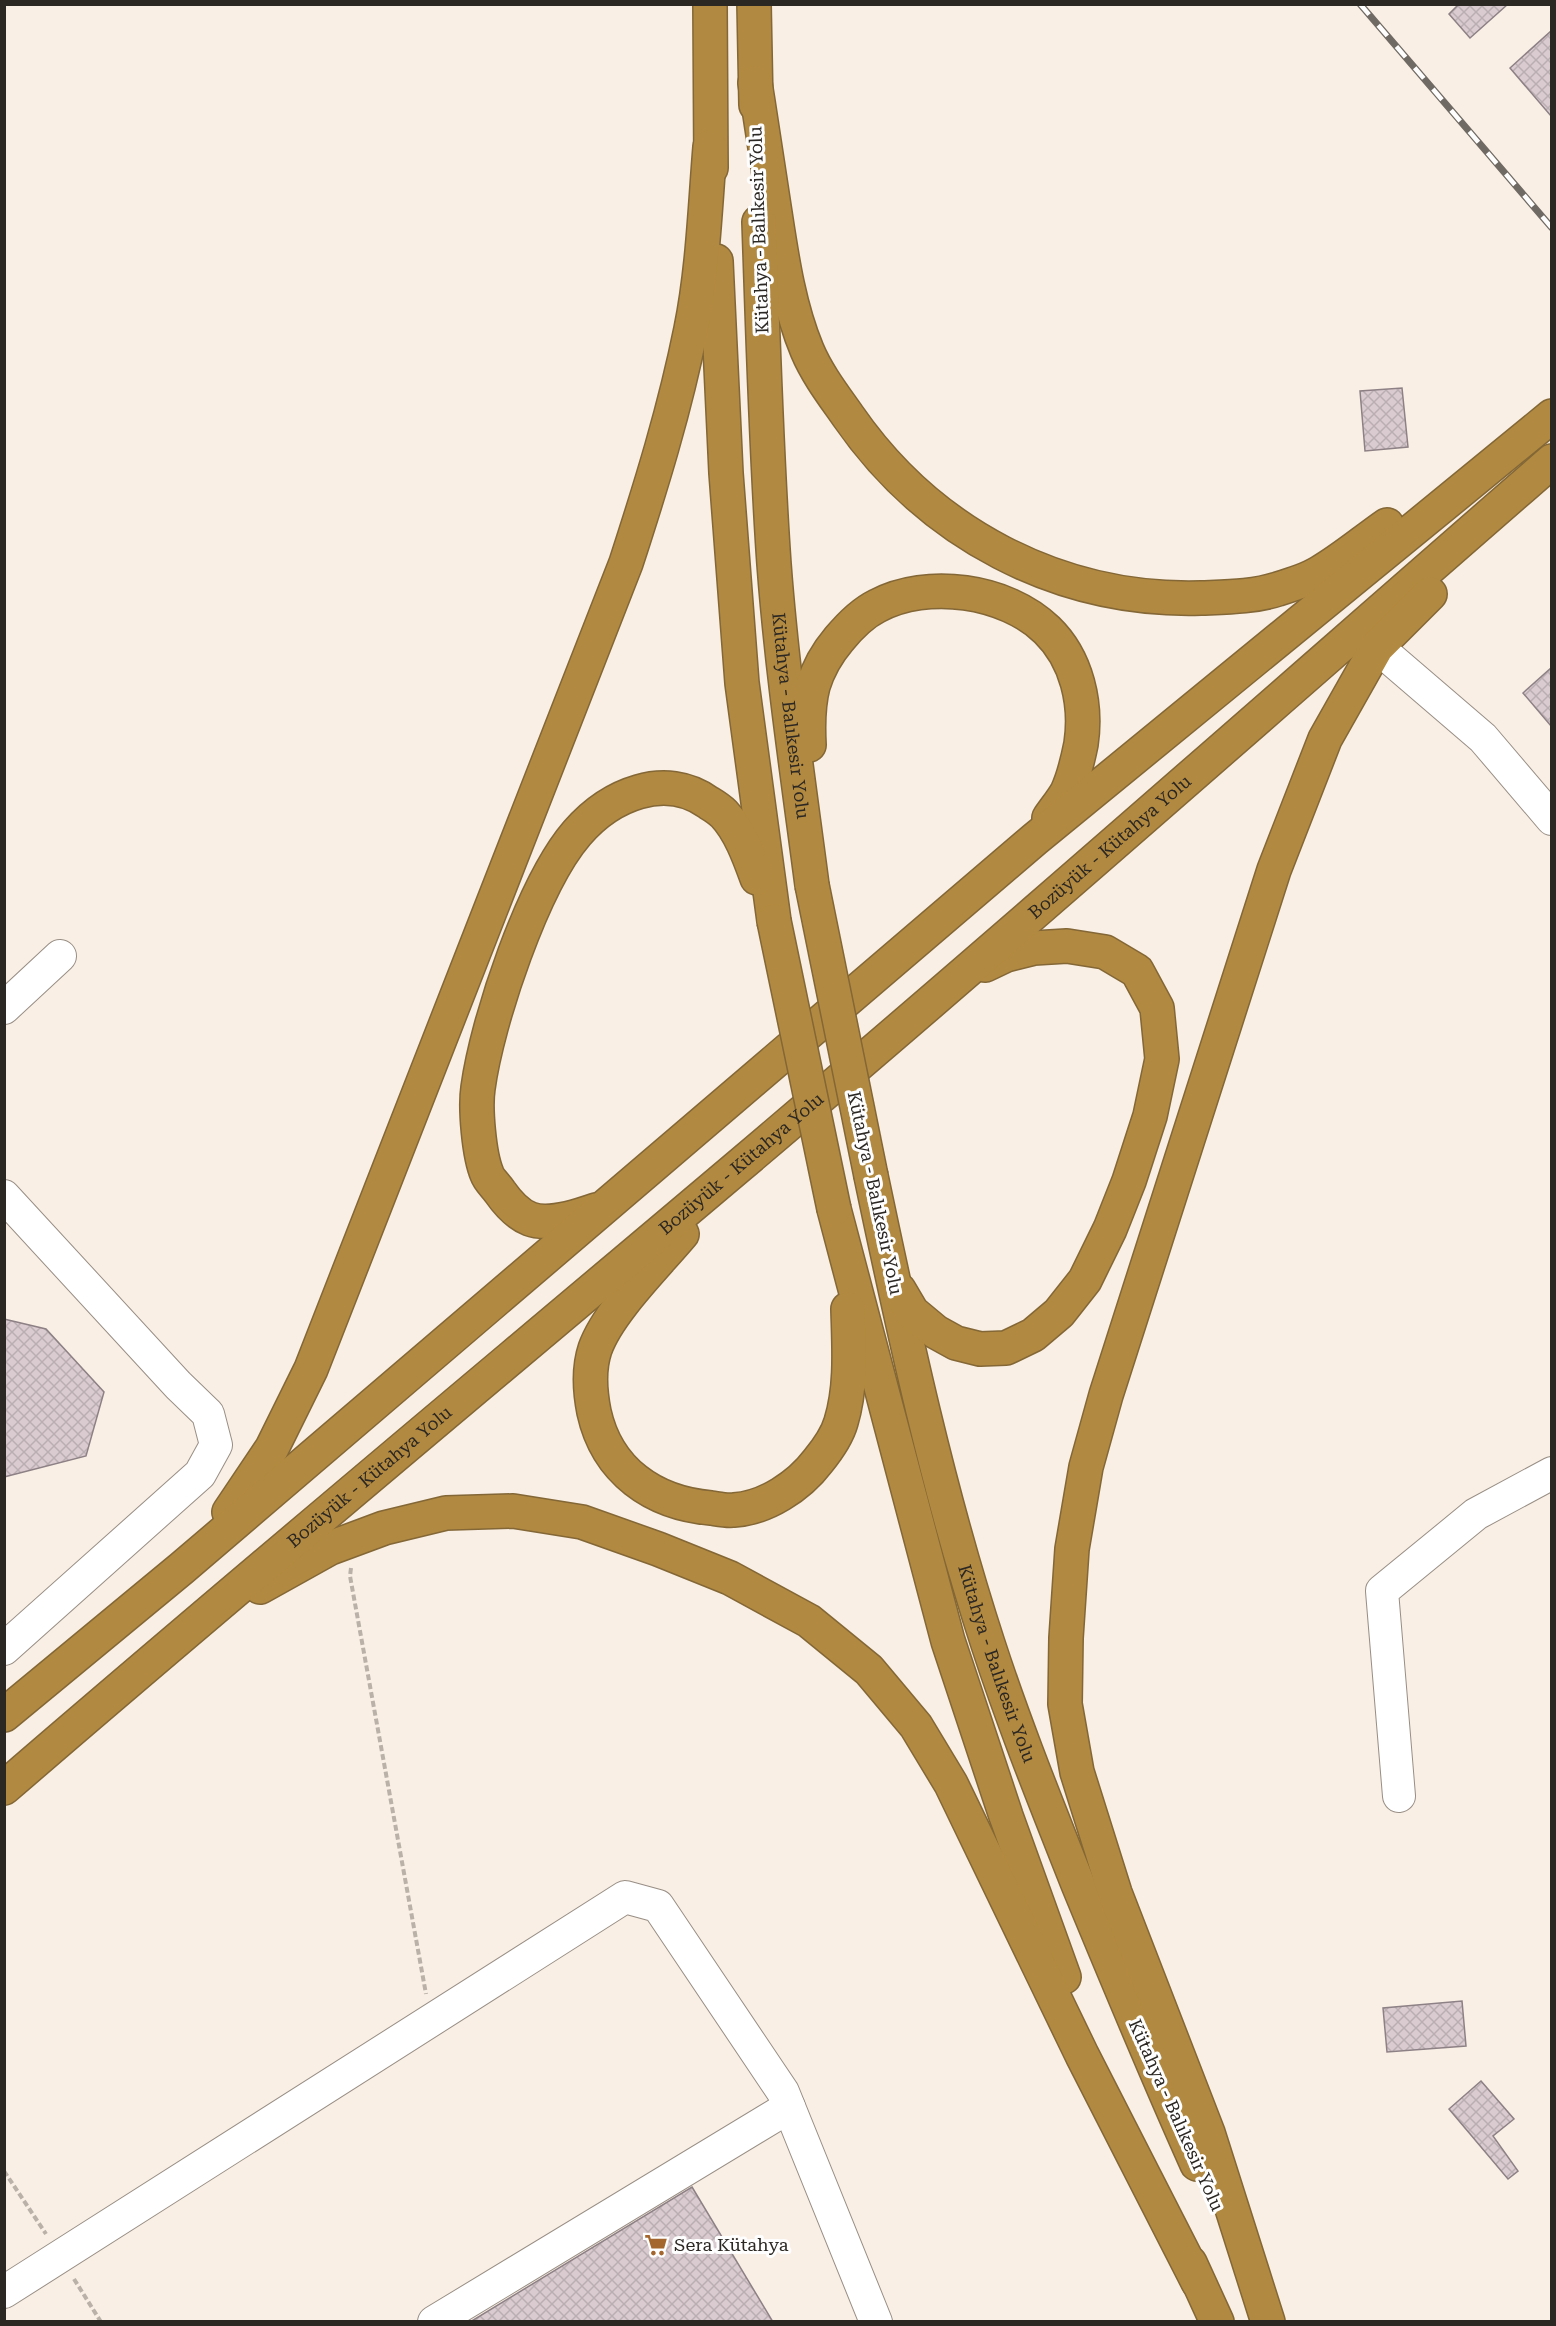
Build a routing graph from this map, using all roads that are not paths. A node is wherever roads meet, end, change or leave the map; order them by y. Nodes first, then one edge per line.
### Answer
1 (710, 4) edge
2 (754, 4) edge
3 (755, 83) junction
4 (710, 147) junction
5 (1551, 408) edge
6 (1551, 416) edge
7 (1551, 462) edge
8 (1551, 472) edge
9 (1377, 647) junction
10 (1551, 819) edge
11 (1035, 839) junction
12 (812, 885) junction
13 (774, 921) junction
14 (60, 956) dead end
15 (959, 978) junction
16 (4, 1008) edge
17 (741, 1164) junction
18 (4, 1196) edge
19 (600, 1209) junction
20 (834, 1209) junction
21 (893, 1281) junction
22 (1551, 1473) edge
23 (182, 1568) junction
24 (195, 1623) junction
25 (4, 1649) edge
26 (4, 1715) edge
27 (4, 1788) edge
28 (1399, 1796) dead end
29 (789, 2107) junction
30 (1198, 2282) junction
31 (4, 2292) edge
32 (434, 2322) edge
33 (876, 2322) edge
34 (1217, 2322) edge
35 (1268, 2322) edge

1 - 4 highway, Kütahya - Balıkesir Yolu
2 - 3 highway, Kütahya - Balıkesir Yolu
3 - 5 highway
3 - 12 highway, Kütahya - Balıkesir Yolu
4 - 13 highway, Kütahya - Balıkesir Yolu
4 - 23 highway
6 - 11 highway
7 - 15 highway, Bozüyük - Kütahya Yolu
8 - 9 highway
9 - 10 street
9 - 35 highway
11 - 12 highway
11 - 19 highway
12 - 21 highway, Kütahya - Balıkesir Yolu, bridge
13 - 19 highway
13 - 20 highway, Kütahya - Balıkesir Yolu, bridge
14 - 16 street
15 - 17 highway, Bozüyük - Kütahya Yolu
15 - 21 highway
17 - 20 highway
17 - 24 highway, Bozüyük - Kütahya Yolu
18 - 25 street
19 - 23 highway
20 - 30 highway, Kütahya - Balıkesir Yolu
21 - 35 highway, Kütahya - Balıkesir Yolu
22 - 28 street
23 - 26 highway
24 - 27 highway, Bozüyük - Kütahya Yolu
24 - 30 highway
29 - 31 street
29 - 32 street
29 - 33 street
30 - 34 highway, Kütahya - Balıkesir Yolu

